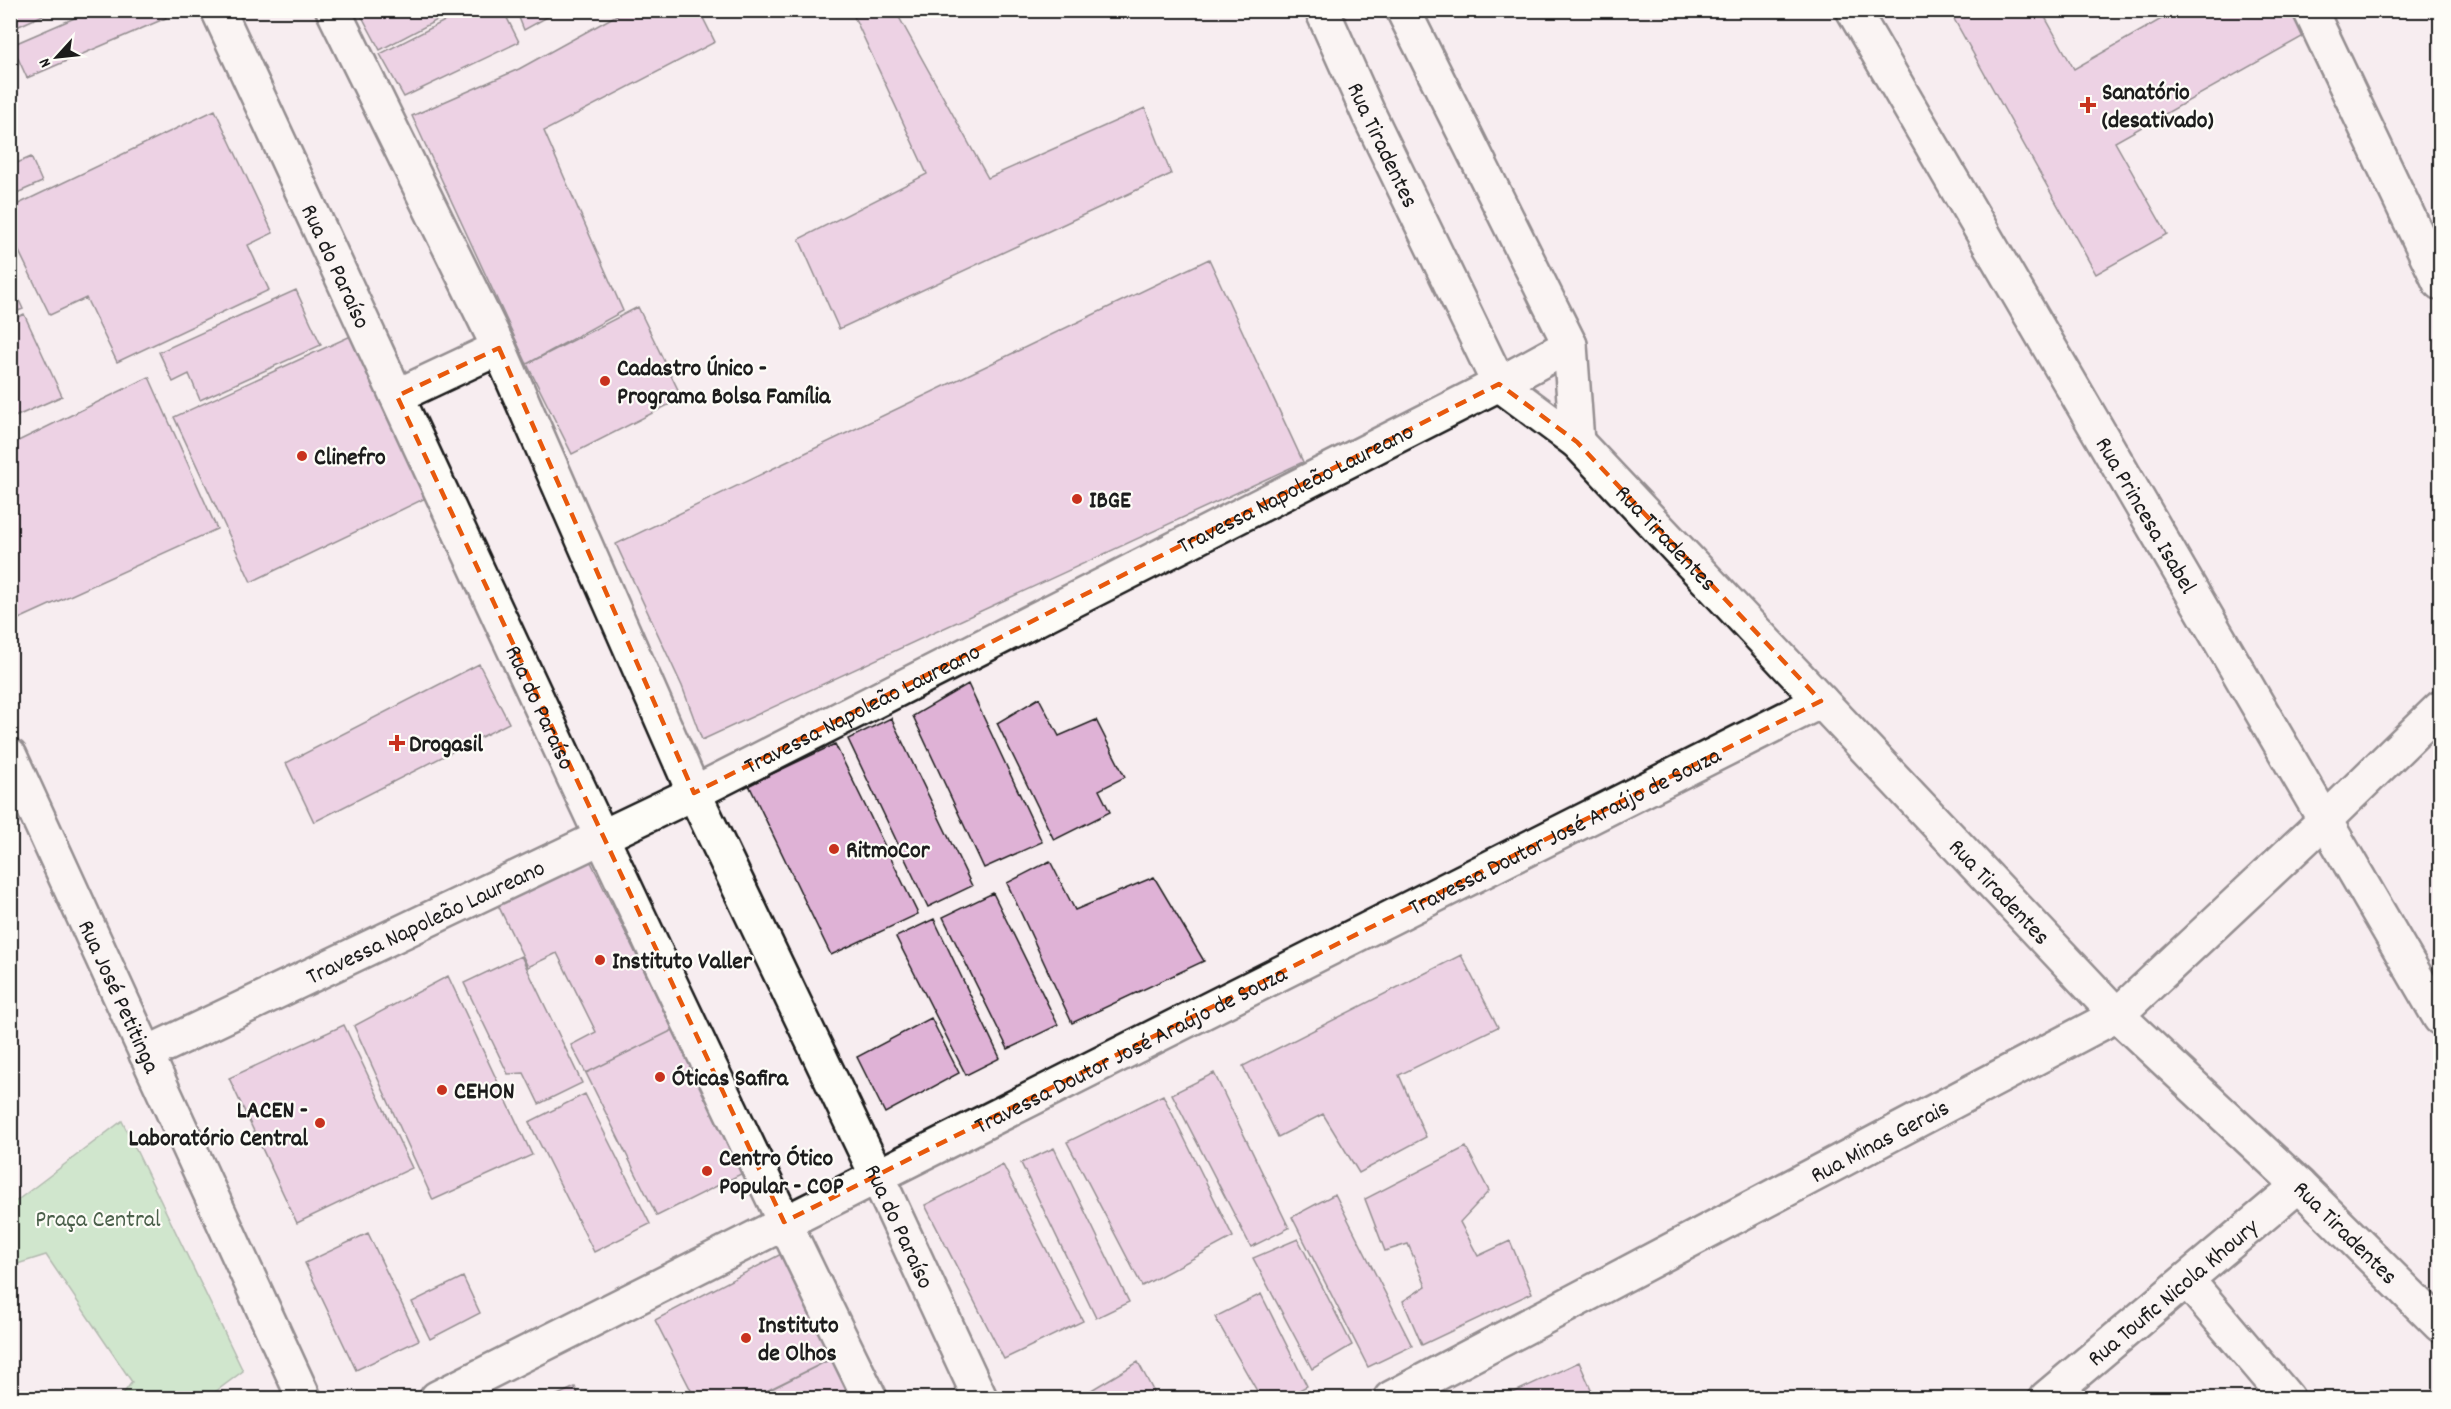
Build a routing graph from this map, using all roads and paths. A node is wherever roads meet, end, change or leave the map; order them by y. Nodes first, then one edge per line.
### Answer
1 (218, 10) edge
2 (333, 10) edge
3 (1322, 10) edge
4 (1403, 10) edge
5 (1853, 10) edge
6 (2310, 10) edge
7 (2440, 284) edge
8 (1570, 345) junction
9 (499, 348) junction
10 (1499, 384) junction
11 (397, 396) junction
12 (1577, 442) junction
13 (1821, 701) junction
14 (2440, 708) edge
15 (10, 756) edge
16 (694, 793) junction
17 (2324, 821) junction
18 (600, 836) junction
19 (2117, 1015) junction
20 (2440, 1018) edge
21 (146, 1054) junction
22 (877, 1176) junction
23 (2299, 1185) junction
24 (784, 1222) junction
25 (2187, 1280) junction
26 (2440, 1325) edge
27 (304, 1398) edge
28 (437, 1398) edge
29 (870, 1398) edge
30 (980, 1398) edge
31 (1391, 1398) edge
32 (2046, 1398) edge
33 (2287, 1398) edge

1 - 11 street, Rua do Paraíso
2 - 9 street, Rua do Paraíso
3 - 10 street, Rua Tiradentes
4 - 8 street
5 - 17 street, Rua Princesa Isabel
6 - 7 street
8 - 10 street, Travessa Napoleão Laureano
8 - 12 street
9 - 11 street
9 - 16 street, Rua do Paraíso
10 - 12 street, Rua Tiradentes
10 - 16 street, Travessa Napoleão Laureano
11 - 18 street, Rua do Paraíso
12 - 13 street, Rua Tiradentes
13 - 19 street, Rua Tiradentes
13 - 22 street, Travessa Doutor José Araújo de Souza
14 - 17 street, Rua Minas Gerais
15 - 21 street, Rua José Petitinga
16 - 18 street, Travessa Napoleão Laureano
16 - 22 street, Rua do Paraíso
17 - 19 street, Rua Minas Gerais
17 - 20 street, Rua Princesa Isabel
18 - 21 street, Travessa Napoleão Laureano
18 - 24 street, Rua do Paraíso
19 - 23 street, Rua Tiradentes
19 - 31 street, Rua Minas Gerais
21 - 27 street, Rua José Petitinga
22 - 24 street, Travessa Doutor José Araújo de Souza
22 - 30 street, Rua do Paraíso
23 - 25 street, Rua Toufic Nicola Khoury
23 - 26 street, Rua Tiradentes
24 - 28 street, Travessa Doutor José Araújo de Souza
24 - 29 street, Rua do Paraíso
25 - 32 street, Rua Toufic Nicola Khoury
25 - 33 street

